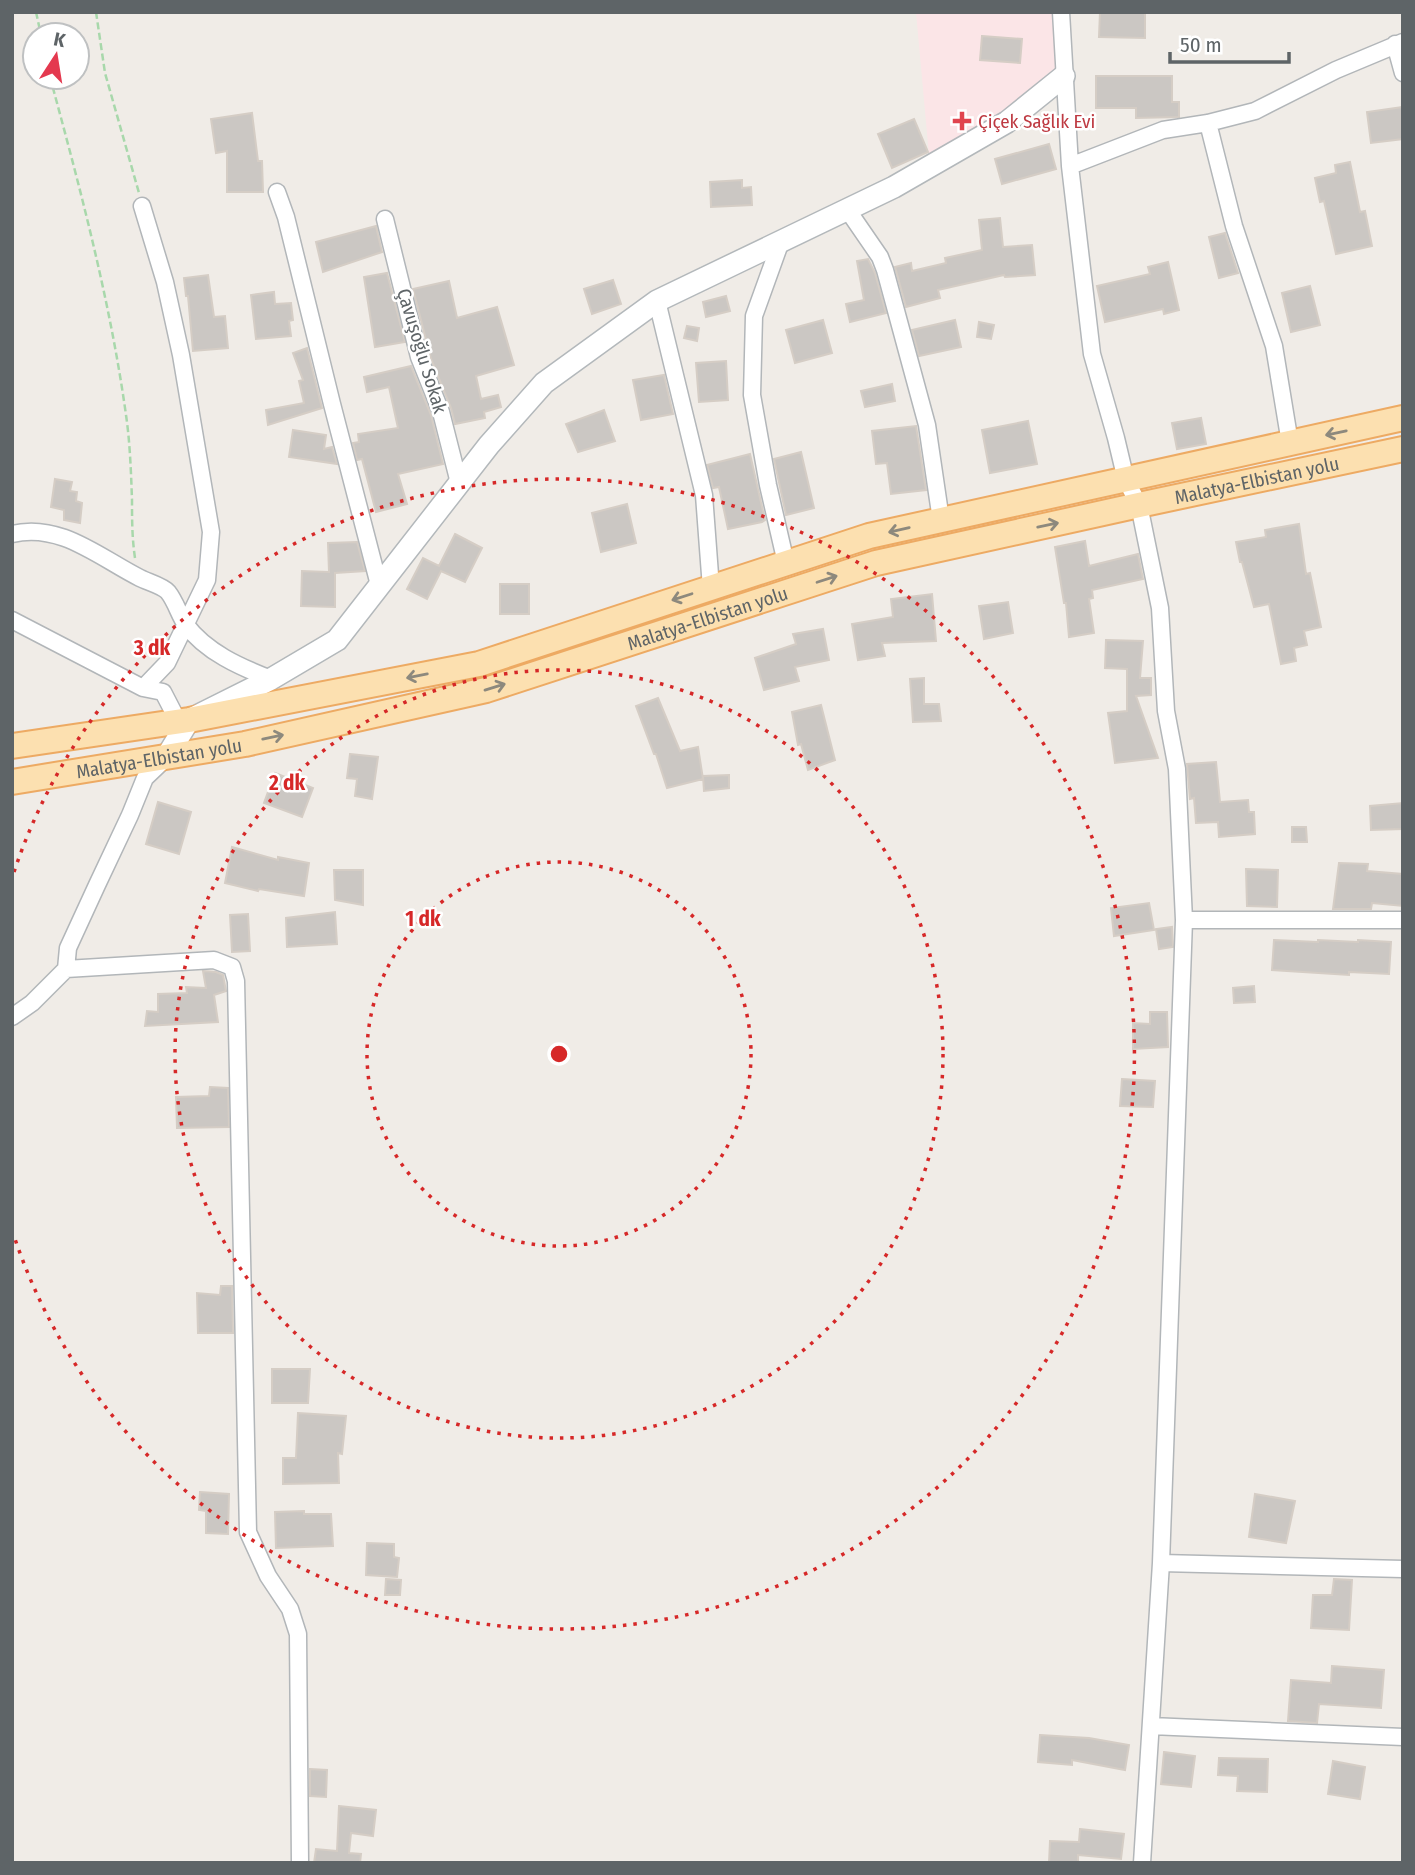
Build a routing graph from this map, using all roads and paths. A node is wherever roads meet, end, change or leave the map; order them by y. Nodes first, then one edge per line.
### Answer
1 (96, 12) edge
2 (1061, 12) edge
3 (1399, 43) edge
4 (1403, 74) edge
5 (1064, 76) junction
6 (54, 91) edge
7 (1208, 123) junction
8 (1070, 166) junction
9 (277, 192) dead end
10 (142, 206) joint
11 (847, 209) junction
12 (385, 219) dead end
13 (781, 241) junction
14 (657, 301) junction
15 (1403, 418) edge
16 (1290, 443) junction
17 (1403, 449) edge
18 (1126, 480) junction
19 (459, 483) junction
20 (1139, 505) junction
21 (941, 520) junction
22 (12, 534) edge
23 (786, 563) junction
24 (139, 578) junction
25 (379, 585) junction
26 (712, 588) junction
27 (12, 620) edge
28 (185, 624) junction
29 (271, 679) junction
30 (144, 688) junction
31 (184, 720) junction
32 (12, 746) edge
33 (167, 756) junction
34 (12, 782) edge
35 (1184, 920) junction
36 (1403, 920) edge
37 (66, 969) junction
38 (12, 1017) edge
39 (1161, 1563) junction
40 (1403, 1569) edge
41 (1151, 1726) junction
42 (1403, 1737) edge
43 (300, 1863) edge
44 (1142, 1863) edge

1 - 10 path
2 - 5 street
3 - 4 street
3 - 7 street
5 - 8 street
5 - 11 street
6 - 24 path
7 - 8 street
7 - 16 street
8 - 18 street
9 - 25 street
10 - 28 street
11 - 13 street
11 - 21 street
12 - 19 street, Çavuşoğlu Sokak
13 - 14 street
13 - 23 street
14 - 19 street
14 - 26 street
15 -> 16 main road, Malatya-Elbistan yolu
16 - 18 main road, Malatya-Elbistan yolu
17 - 20 main road, Malatya-Elbistan yolu
18 - 20 street
18 - 21 main road, Malatya-Elbistan yolu
19 - 25 street
33 -> 20 main road, Malatya-Elbistan yolu
20 - 35 street
21 -> 23 main road, Malatya-Elbistan yolu
22 - 24 street
23 - 26 main road, Malatya-Elbistan yolu
24 - 28 street
25 - 29 street
26 -> 31 main road, Malatya-Elbistan yolu
27 - 30 street
28 - 29 street
28 - 30 street
29 - 31 street
30 - 31 street
31 - 32 main road, Malatya-Elbistan yolu
31 - 33 street
33 - 34 main road, Malatya-Elbistan yolu
33 - 37 street
35 - 36 street
35 - 39 street
37 - 38 street
37 - 43 street
39 - 40 street
39 - 41 street
41 - 42 street
41 - 44 street

